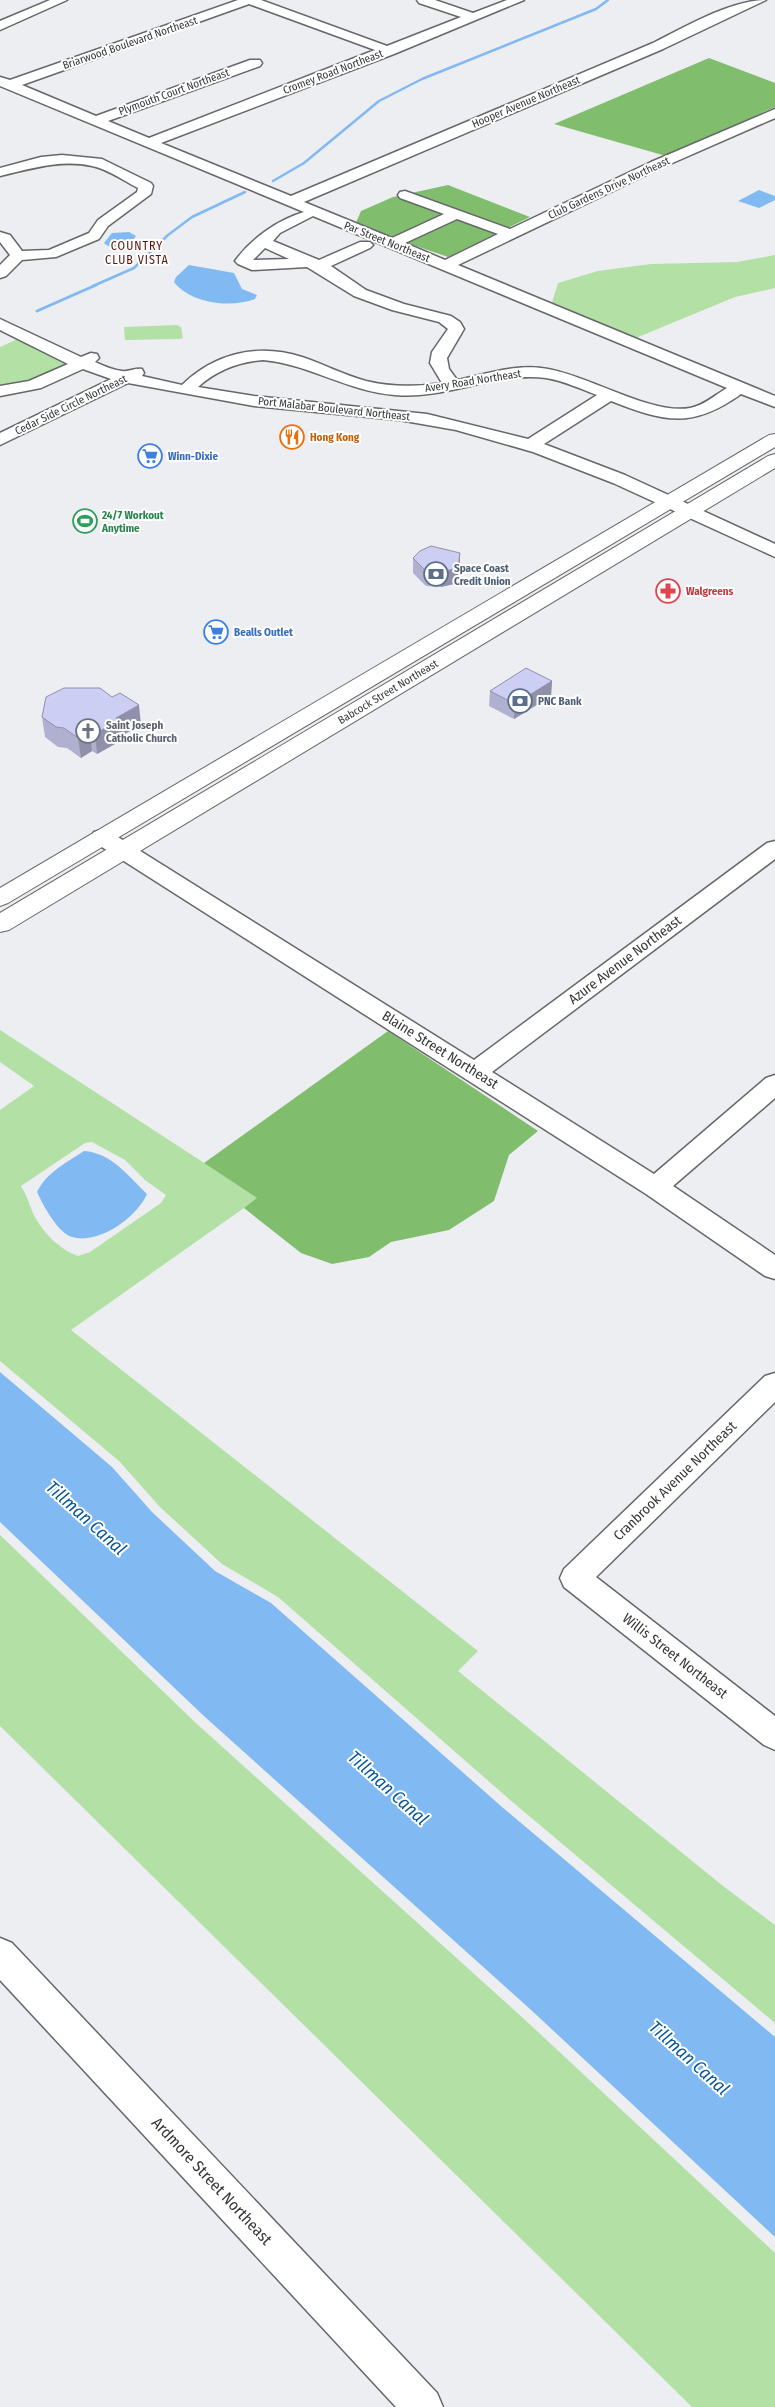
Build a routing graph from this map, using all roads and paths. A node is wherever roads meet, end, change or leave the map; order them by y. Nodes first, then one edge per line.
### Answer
1 (46, 0) edge
2 (61, 0) edge
3 (250, 0) edge
4 (423, 0) edge
5 (518, 0) edge
6 (760, 0) edge
7 (7, 15) edge
8 (472, 17) junction
9 (0, 26) edge
10 (389, 51) junction
11 (255, 62) dead end
12 (5, 83) edge
13 (775, 114) edge
14 (94, 121) junction
15 (130, 149) junction
16 (97, 162) junction
17 (0, 172) edge
18 (405, 195) dead end
19 (290, 202) junction
20 (456, 214) junction
21 (306, 216) dead end
22 (511, 234) junction
23 (0, 237) edge
24 (261, 242) junction
25 (391, 244) junction
26 (365, 245) dead end
27 (18, 256) junction
28 (315, 264) junction
29 (444, 266) junction
30 (0, 273) edge
31 (0, 312) edge
32 (0, 324) edge
33 (89, 359) junction
34 (136, 373) junction
35 (190, 386) junction
36 (453, 386) junction
37 (0, 391) edge
38 (734, 391) dead end
39 (610, 394) junction
40 (775, 402) edge
41 (775, 439) edge
42 (0, 440) edge
43 (538, 440) junction
44 (775, 460) edge
45 (676, 497) junction
46 (698, 507) junction
47 (775, 535) edge
48 (775, 551) edge
49 (102, 837) junction
50 (775, 848) edge
51 (123, 850) junction
52 (0, 898) edge
53 (0, 924) edge
54 (475, 1072) junction
55 (775, 1084) edge
56 (655, 1187) junction
57 (775, 1269) edge
58 (775, 1384) edge
59 (575, 1578) joint
60 (775, 1735) edge
61 (0, 1955) edge
62 (423, 2407) edge

1 - 7 street
2 - 7 street
3 - 10 street
3 - 12 street, Briarwood Boulevard Northeast
4 - 8 street
5 - 8 street, Cromey Road Northeast
6 - 19 street, Hooper Avenue Northeast
7 - 9 street
8 - 10 street, Cromey Road Northeast
10 - 15 street, Cromey Road Northeast
11 - 14 street, Plymouth Court Northeast
12 - 14 street, Par Street Northeast
13 - 22 street, Club Gardens Drive Northeast
14 - 15 street, Par Street Northeast
15 - 16 street, Cromey Road Northeast
15 - 19 street, Par Street Northeast
16 - 17 street
16 - 27 street
18 - 20 street
19 - 25 street, Par Street Northeast
20 - 22 street
20 - 25 street
21 - 24 street
22 - 29 street, Club Gardens Drive Northeast
23 - 27 street
24 - 28 street
24 - 28 street
25 - 29 street, Par Street Northeast
26 - 28 street
27 - 30 street
28 - 36 street
29 - 40 street, Par Street Northeast
31 - 33 street, Port Malabar Boulevard Northeast
32 - 33 street, Port Malabar Boulevard Northeast
33 - 34 street, Port Malabar Boulevard Northeast
33 - 37 street
34 - 35 street, Port Malabar Boulevard Northeast
34 - 42 street, Cedar Side Circle Northeast
35 - 36 street, Avery Road Northeast
35 - 43 street, Port Malabar Boulevard Northeast
36 - 39 street, Avery Road Northeast
38 - 39 street, Avery Road Northeast
39 - 43 street
41 - 45 main road, Babcock Street Northeast
43 - 45 street, Port Malabar Boulevard Northeast
44 - 46 main road, Babcock Street Northeast
45 - 46 street, Port Malabar Boulevard Northeast
45 - 49 main road, Babcock Street Northeast
46 - 47 street, Port Malabar Boulevard Northeast
46 - 48 street, Port Malabar Boulevard Northeast
46 - 51 main road, Babcock Street Northeast
49 - 51 street, Blaine Street Northeast
49 - 52 main road, Babcock Street Northeast
50 - 54 street, Azure Avenue Northeast
51 - 53 main road, Babcock Street Northeast
51 - 54 street, Blaine Street Northeast
54 - 56 street, Blaine Street Northeast
55 - 56 street
56 - 57 street, Blaine Street Northeast
58 - 59 street, Cranbrook Avenue Northeast
59 - 60 street, Willis Street Northeast
61 - 62 street, Ardmore Street Northeast

